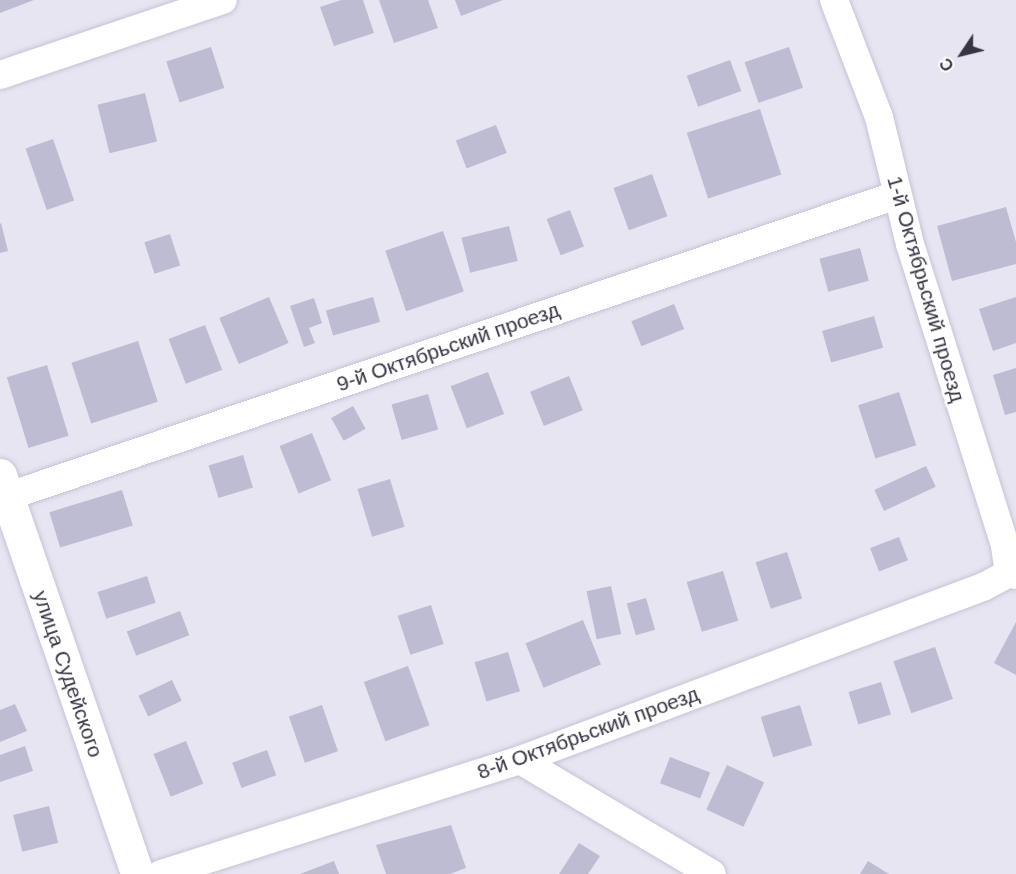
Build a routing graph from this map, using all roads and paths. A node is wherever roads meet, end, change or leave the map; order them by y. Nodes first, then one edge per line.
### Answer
1 (223, 0) edge
2 (834, 0) edge
3 (0, 75) edge
4 (897, 195) junction
5 (3, 490) edge
6 (1012, 574) edge
7 (520, 760) junction
8 (137, 874) edge
9 (161, 874) edge
10 (712, 874) edge

1 - 3 street
2 - 4 street, 1-й Октябрьский проезд
4 - 5 street, 9-й Октябрьский проезд
4 - 6 street, 1-й Октябрьский проезд
5 - 8 street, улица Судейского
6 - 7 street, 8-й Октябрьский проезд
7 - 9 street, 8-й Октябрьский проезд
7 - 10 street

